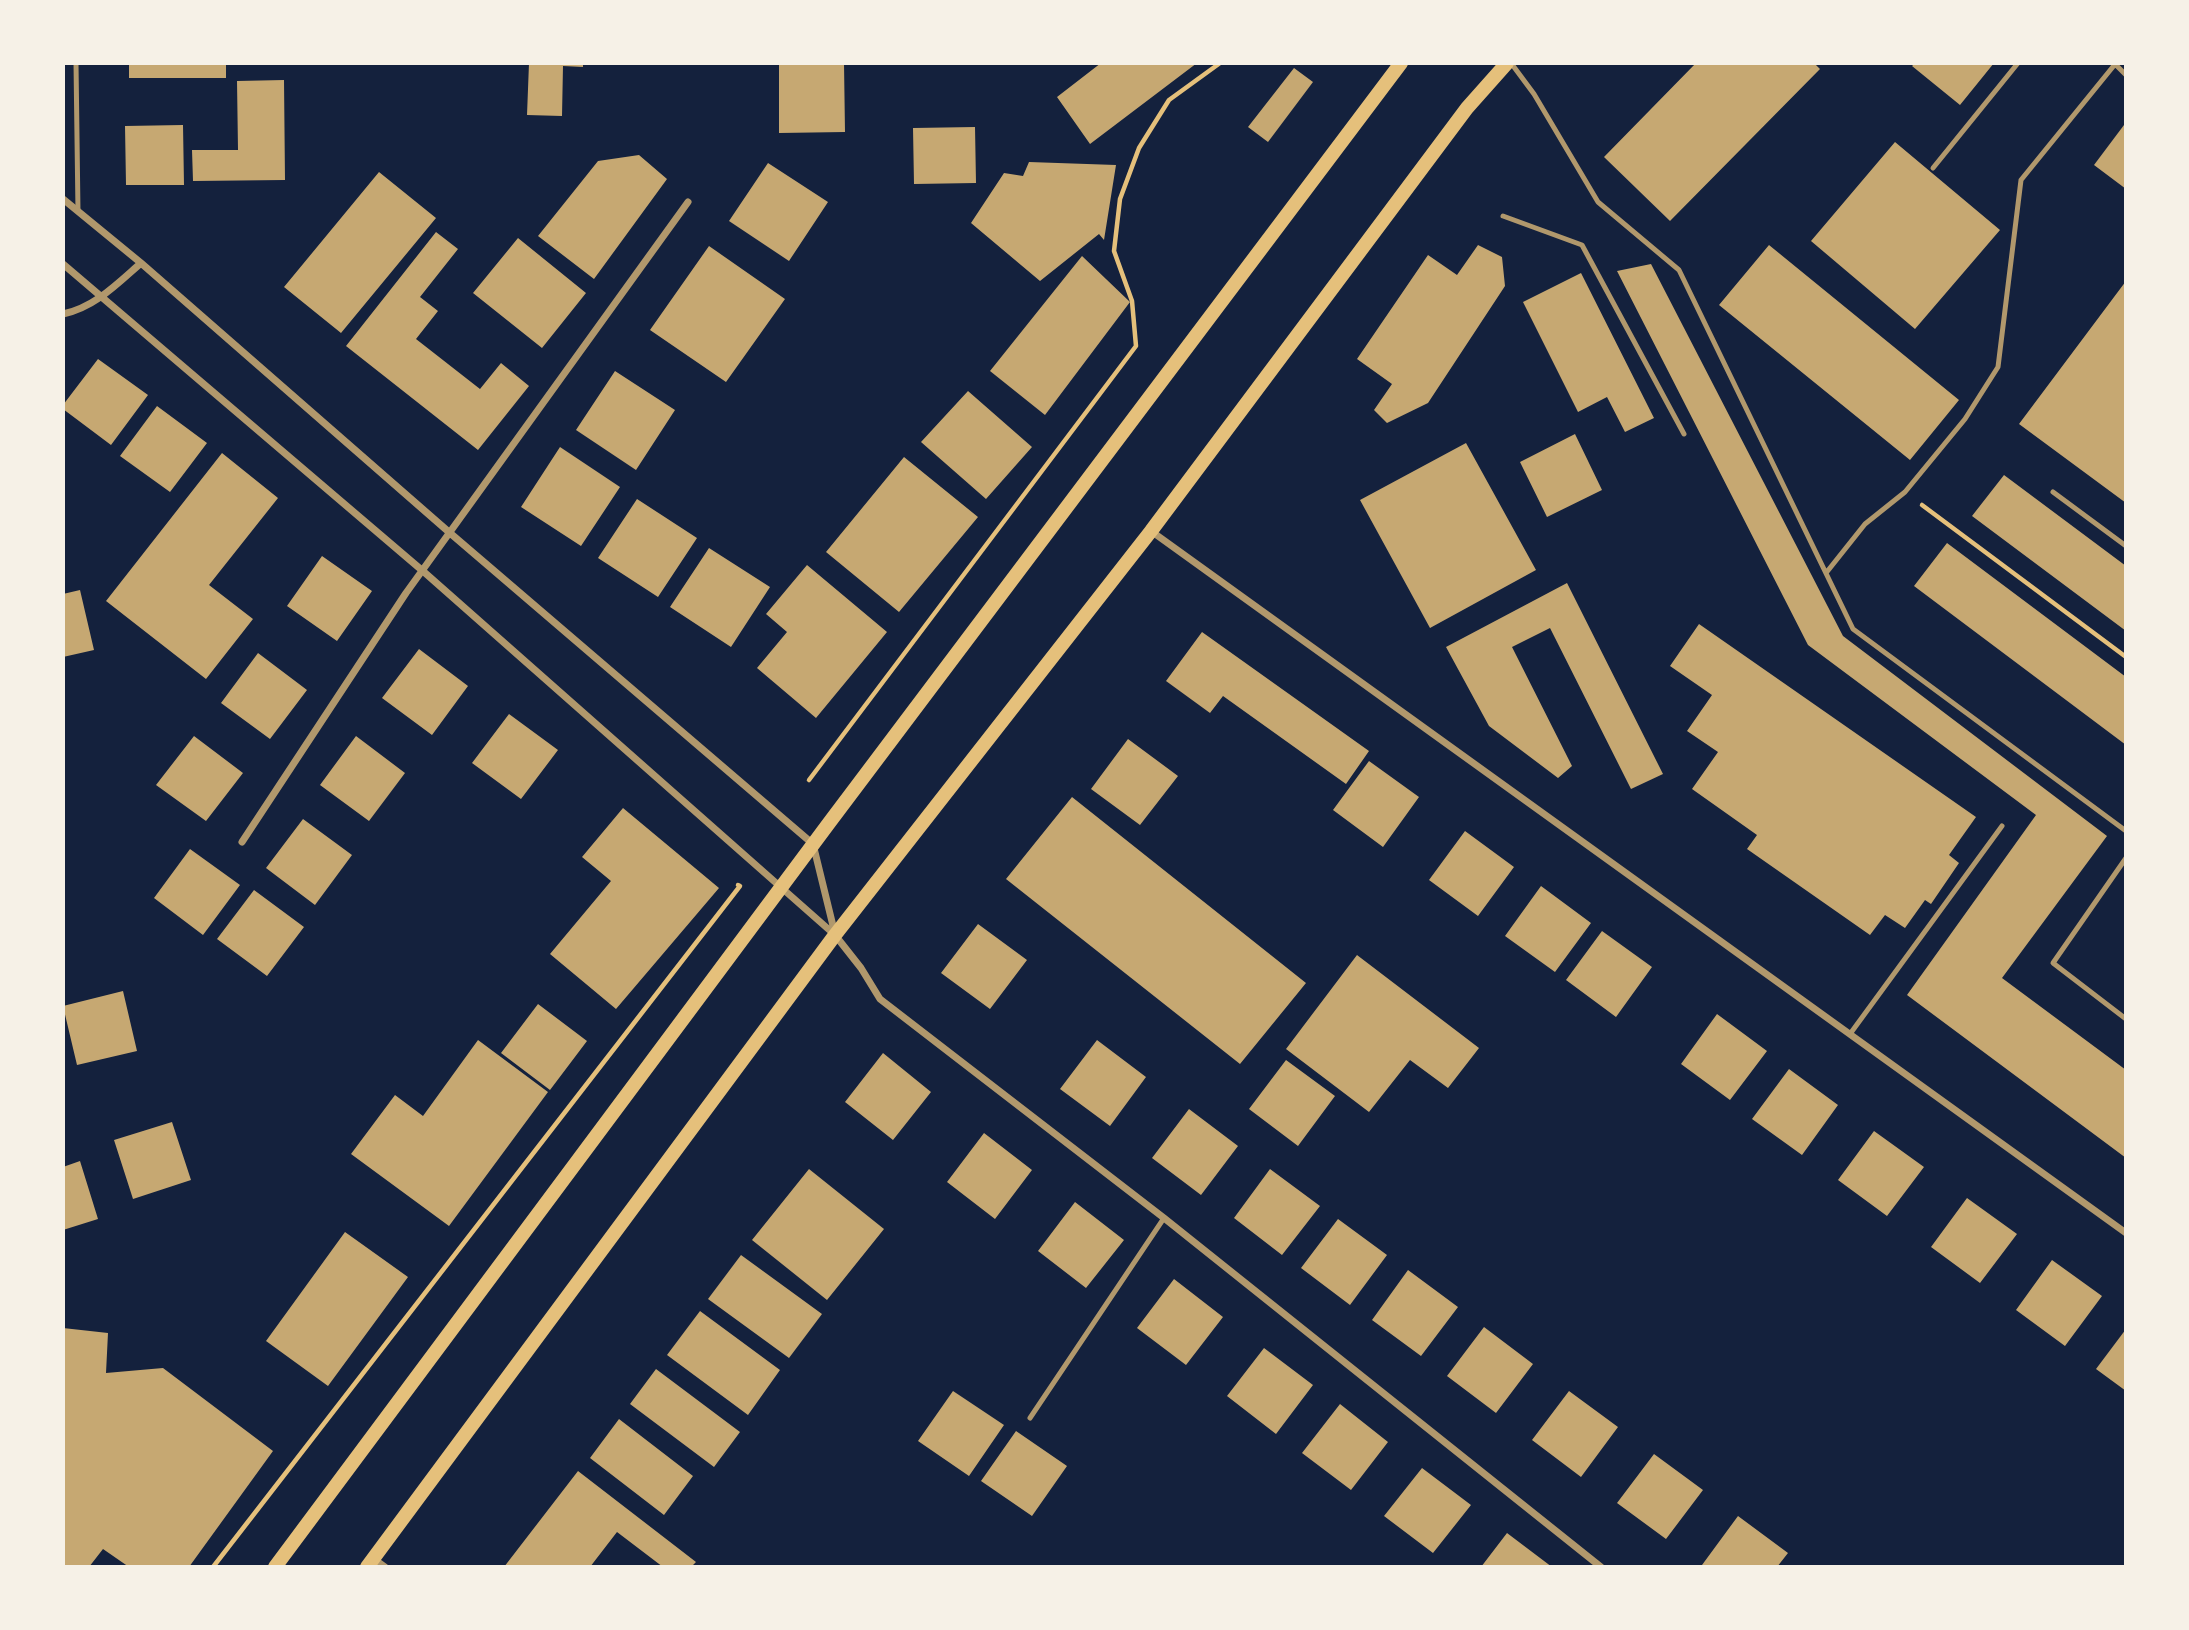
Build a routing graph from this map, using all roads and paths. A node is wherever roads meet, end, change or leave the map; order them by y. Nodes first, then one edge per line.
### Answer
1 (76, 63) edge
2 (1220, 63) edge
3 (1401, 63) edge
4 (1509, 63) edge
5 (2018, 63) edge
6 (2115, 64) edge
7 (2126, 75) edge
8 (1933, 168) dead end
9 (63, 199) edge
10 (688, 202) dead end
11 (78, 212) junction
12 (1503, 216) dead end
13 (141, 263) junction
14 (63, 264) edge
15 (101, 297) junction
16 (63, 314) edge
17 (1684, 434) dead end
18 (1905, 492) junction
19 (2053, 492) dead end
20 (1151, 531) junction
21 (450, 533) junction
22 (2126, 546) edge
23 (424, 572) junction
24 (1826, 573) junction
25 (2126, 657) edge
26 (809, 780) dead end
27 (2002, 826) dead end
28 (2126, 831) edge
29 (242, 842) dead end
30 (813, 844) junction
31 (2126, 858) edge
32 (729, 877) dead end
33 (781, 888) junction
34 (835, 935) junction
35 (2126, 1019) edge
36 (1850, 1034) junction
37 (1164, 1218) junction
38 (2126, 1233) edge
39 (1030, 1418) dead end
40 (375, 1564) edge
41 (213, 1567) edge
42 (275, 1567) edge
43 (1601, 1567) edge

1 - 11 lane
2 - 26 path
3 - 30 main road
4 - 20 main road
4 - 24 lane
5 - 8 lane
6 - 7 lane
6 - 18 lane
9 - 11 street
10 - 21 street
11 - 13 street
12 - 17 lane
13 - 15 street
13 - 21 street
14 - 15 street
15 - 16 street
15 - 23 street
18 - 24 lane
18 - 25 path
19 - 22 lane
20 - 34 main road
20 - 36 street
21 - 23 street
21 - 30 street
23 - 29 street
23 - 33 street
24 - 28 lane
27 - 36 lane
30 - 33 main road
30 - 34 street
31 - 35 lane
32 - 41 path
33 - 34 street
33 - 42 main road
34 - 37 street
34 - 40 main road
36 - 38 street
37 - 39 lane
37 - 43 street

